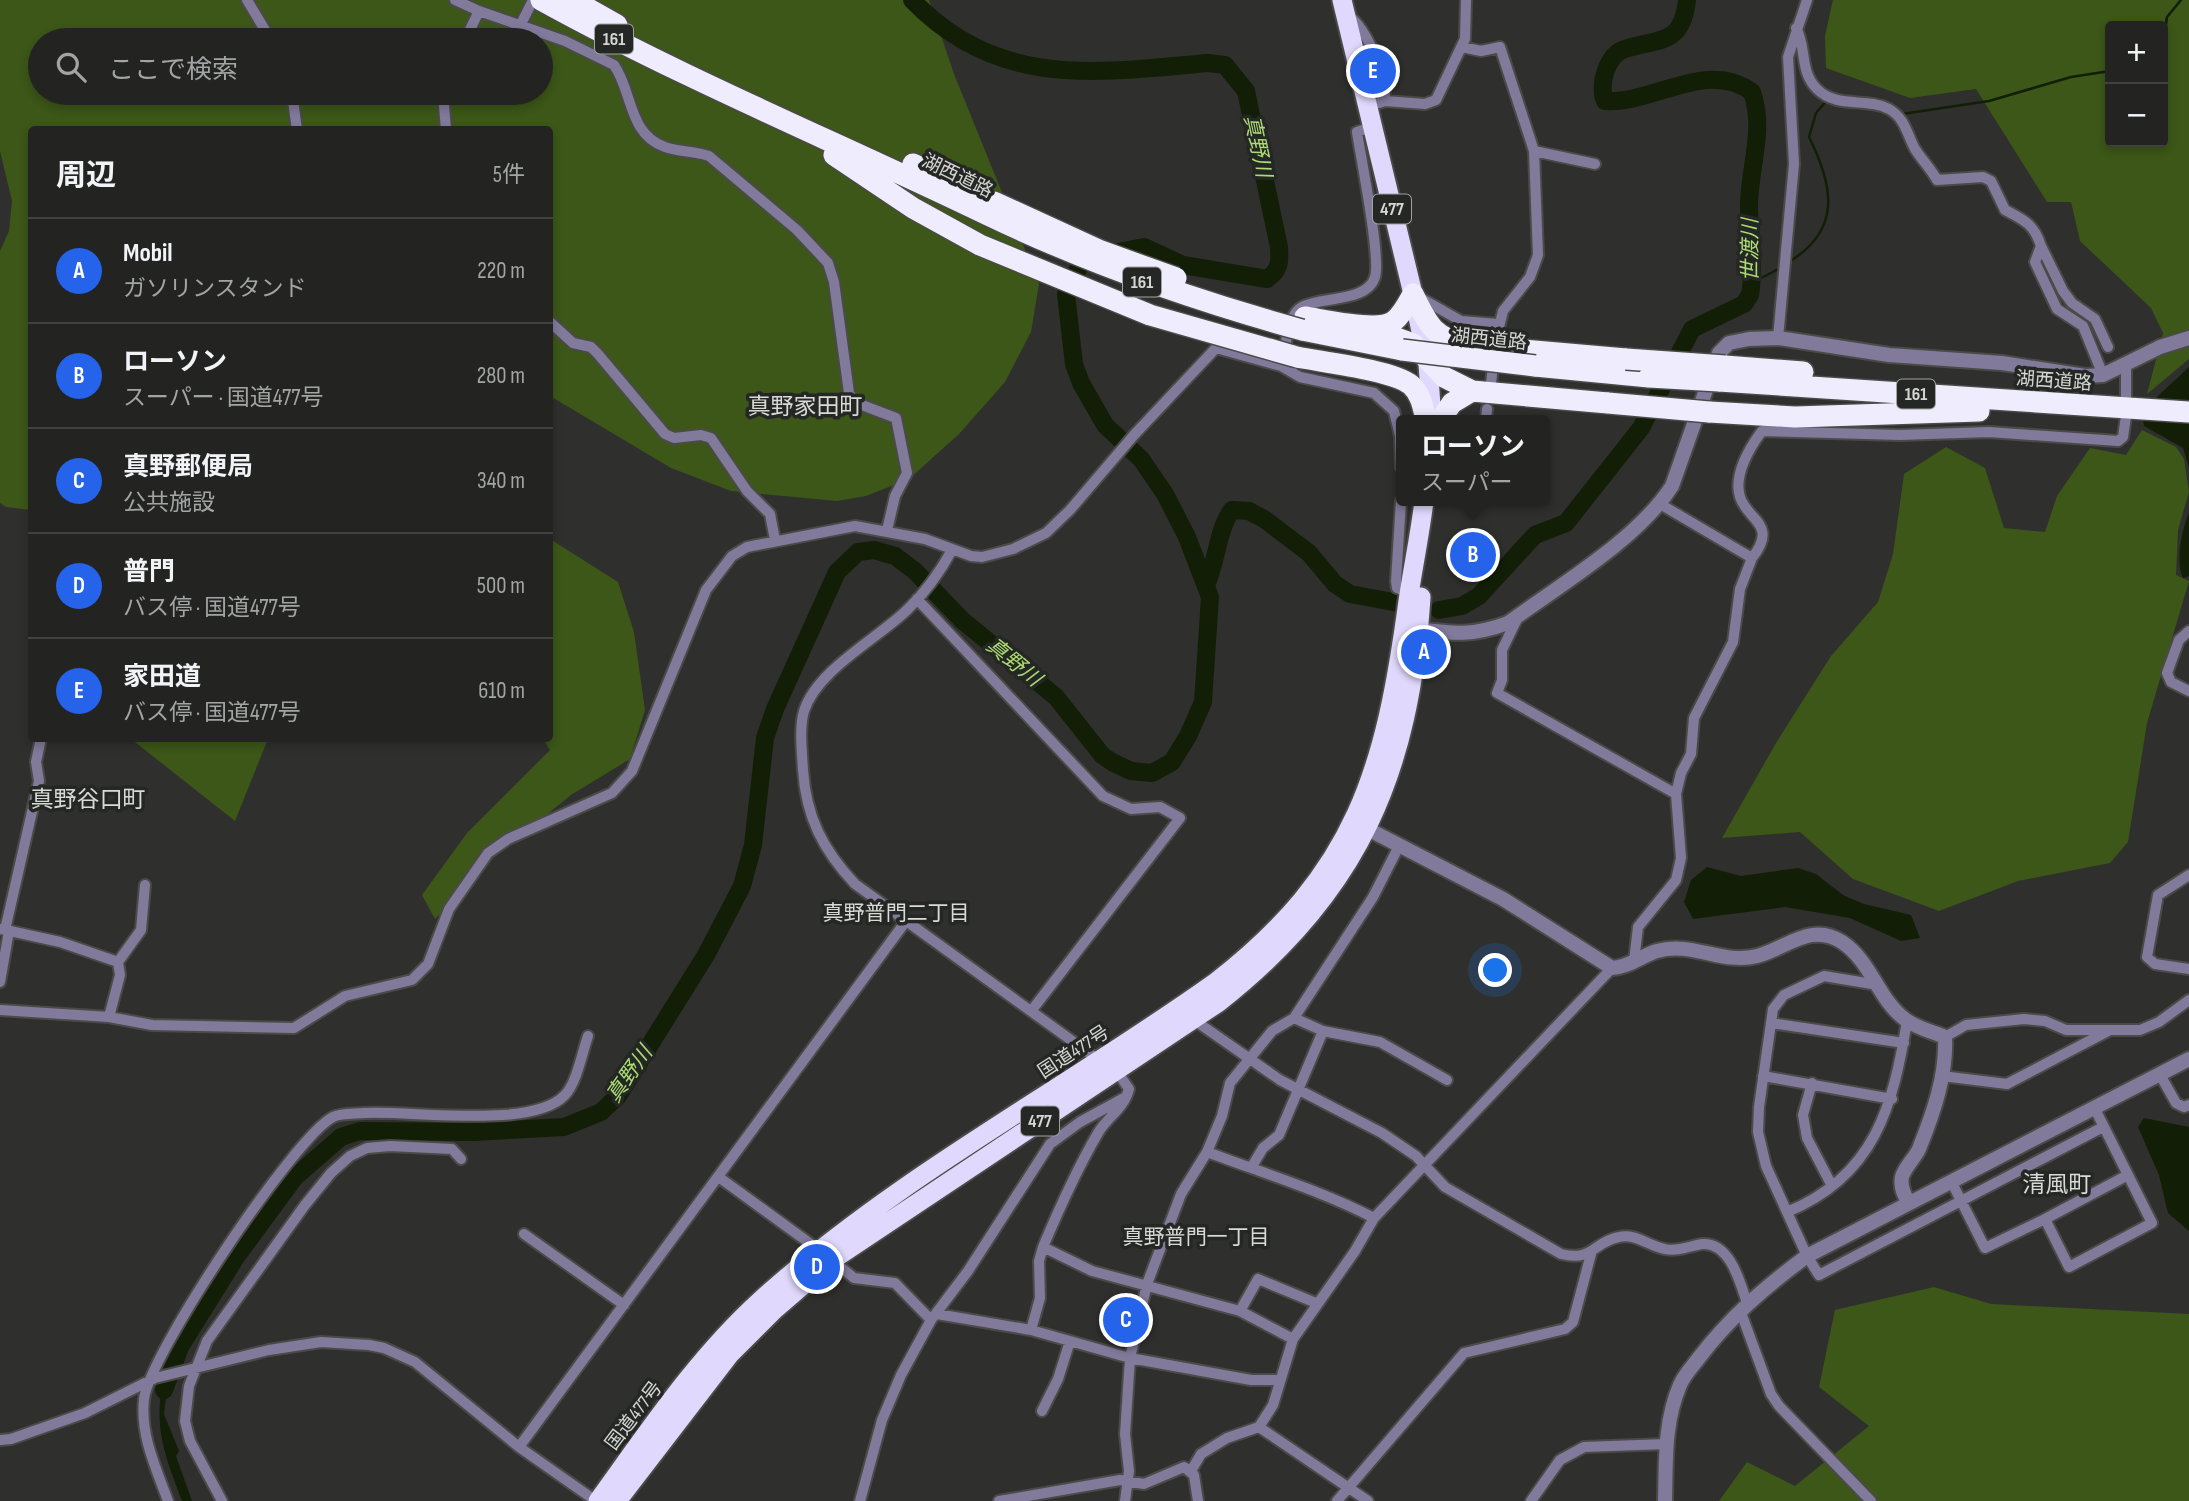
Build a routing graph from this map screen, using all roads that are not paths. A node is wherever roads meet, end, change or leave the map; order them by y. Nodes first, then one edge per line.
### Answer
1 (247, 0) edge
2 (455, 0) edge
3 (533, 0) edge
4 (541, 0) edge
5 (573, 0) edge
6 (1466, 0) edge
7 (1807, 0) edge
8 (1344, 6) edge
9 (479, 12) junction
10 (522, 23) junction
11 (264, 28) edge
12 (471, 28) edge
13 (534, 28) edge
14 (1796, 28) junction
15 (553, 36) edge
16 (1462, 47) junction
17 (691, 71) junction
18 (1377, 103) junction
19 (294, 105) edge
20 (444, 105) edge
21 (296, 126) edge
22 (446, 126) edge
23 (1374, 126) junction
24 (1534, 151) junction
25 (1595, 164) dead end
26 (991, 209) junction
27 (2041, 246) junction
28 (1413, 294) junction
29 (1304, 323) junction
30 (1498, 324) junction
31 (553, 325) edge
32 (1363, 326) junction
33 (1779, 338) junction
34 (2189, 338) edge
35 (1496, 339) dead end
36 (1467, 345) junction
37 (2108, 347) dead end
38 (1418, 350) junction
39 (1494, 354) dead end
40 (1289, 362) junction
41 (2126, 366) junction
42 (1722, 374) junction
43 (1386, 375) junction
44 (2103, 375) junction
45 (1481, 387) junction
46 (2124, 408) junction
47 (2189, 412) edge
48 (1425, 415) edge
49 (1431, 415) edge
50 (1444, 415) edge
51 (1396, 419) edge
52 (1660, 504) junction
53 (1401, 506) edge
54 (1423, 506) edge
55 (887, 530) junction
56 (775, 540) junction
57 (952, 550) junction
58 (1752, 558) junction
59 (1415, 595) junction
60 (919, 597) junction
61 (1519, 615) junction
62 (1418, 629) junction
63 (2189, 631) edge
64 (2189, 691) edge
65 (40, 742) edge
66 (1676, 794) junction
67 (1361, 825) junction
68 (1399, 846) junction
69 (2189, 875) edge
70 (145, 885) dead end
71 (906, 921) junction
72 (5, 930) edge
73 (1634, 961) junction
74 (118, 962) junction
75 (1612, 968) junction
76 (2189, 969) edge
77 (0, 982) edge
78 (1878, 985) junction
79 (2189, 1000) edge
80 (0, 1010) edge
81 (1032, 1010) junction
82 (109, 1017) junction
83 (1294, 1018) junction
84 (1194, 1020) junction
85 (1907, 1021) junction
86 (1771, 1023) junction
87 (2110, 1030) junction
88 (1323, 1031) junction
89 (588, 1036) dead end
90 (1945, 1037) junction
91 (1904, 1043) junction
92 (2189, 1059) edge
93 (1099, 1061) junction
94 (1250, 1061) junction
95 (1118, 1069) junction
96 (2159, 1073) junction
97 (1763, 1076) junction
98 (1942, 1076) junction
99 (1447, 1080) dead end
100 (1812, 1083) junction
101 (1297, 1089) junction
102 (1124, 1098) junction
103 (1892, 1099) junction
104 (2189, 1105) edge
105 (2094, 1107) junction
106 (2103, 1127) junction
107 (1207, 1152) junction
108 (461, 1159) dead end
109 (1426, 1166) junction
110 (1251, 1168) junction
111 (2128, 1175) junction
112 (720, 1178) junction
113 (1951, 1181) junction
114 (1832, 1186) junction
115 (1959, 1201) junction
116 (1909, 1203) junction
117 (1787, 1212) junction
118 (1374, 1218) junction
119 (2045, 1219) junction
120 (524, 1234) dead end
121 (1043, 1247) junction
122 (1591, 1254) junction
123 (826, 1255) junction
124 (1807, 1256) junction
125 (1147, 1284) junction
126 (1316, 1303) junction
127 (624, 1305) junction
128 (1744, 1306) junction
129 (1240, 1311) junction
130 (934, 1317) junction
131 (1031, 1330) junction
132 (1293, 1339) junction
133 (1070, 1341) junction
134 (1130, 1359) junction
135 (194, 1369) junction
136 (151, 1379) junction
137 (1279, 1380) junction
138 (1042, 1411) dead end
139 (1259, 1427) junction
140 (0, 1440) edge
141 (1667, 1444) junction
142 (519, 1447) junction
143 (1191, 1471) junction
144 (1128, 1483) junction
145 (1348, 1486) junction
146 (168, 1501) edge
147 (222, 1501) edge
148 (597, 1501) edge
149 (617, 1501) edge
150 (860, 1501) edge
151 (999, 1501) edge
152 (1125, 1501) edge
153 (1198, 1501) edge
154 (1337, 1501) edge
155 (1368, 1501) edge
156 (1531, 1501) edge
157 (1665, 1501) edge
158 (1871, 1501) edge

1 - 11 street
2 - 9 street
3 - 10 street
4 - 17 highway, 湖西道路 / 161
5 - 17 highway, 湖西道路 / 161
6 - 16 street
7 - 14 street
8 - 18 highway, 477
9 - 10 street
9 - 12 street
10 - 13 street
14 - 27 street
14 - 33 street
15 - 55 street
16 - 18 street
16 - 24 street
17 - 26 highway
17 - 26 highway, 湖西道路 / 161
17 - 40 highway, bridge
18 - 23 highway, 477
19 - 21 street
20 - 22 street
23 - 28 highway, 477
23 - 40 street
24 - 25 street
24 - 30 street
26 - 29 highway, bridge
27 - 37 street
27 - 44 street
28 - 30 street
28 - 32 highway
28 - 36 highway
28 - 38 highway, 477
29 - 32 highway
29 - 38 highway, 湖西道路
30 - 35 street
31 - 56 street
32 - 38 highway
33 - 44 street
33 - 52 street
34 - 41 street
36 - 38 highway
36 - 42 highway, bridge
38 - 42 highway, 湖西道路, bridge
38 - 43 highway
38 - 45 highway
38 - 49 highway, 477
39 - 45 street
40 - 43 highway
40 - 51 street
40 - 57 street
41 - 44 street
41 - 46 street
42 - 46 highway, 湖西道路 / 161
43 - 48 highway
45 - 46 highway, bridge
45 - 50 highway
46 - 47 highway, 湖西道路 / 161
46 - 58 street
52 - 58 street
52 - 61 street
53 - 59 street
54 - 59 highway, 国道477号 / 477
55 - 56 street
55 - 57 street
56 - 82 street
57 - 60 street
58 - 66 street
59 - 62 highway, 国道477号 / 477
59 - 67 highway, 国道477号 / 477
60 - 71 street
60 - 81 street
61 - 62 street
61 - 66 street
62 - 67 highway, 国道477号 / 477
63 - 64 street
65 - 72 street
66 - 73 street
67 - 68 street
67 - 84 highway, 国道477号 / 477
67 - 93 highway, 国道477号 / 477
68 - 75 street
68 - 83 street
69 - 76 street
70 - 74 street
71 - 81 street
71 - 112 street
72 - 74 street
72 - 77 street
73 - 75 street
73 - 78 street
74 - 82 street
75 - 109 street
78 - 85 street
78 - 86 street
79 - 87 street
80 - 82 street
81 - 93 street
83 - 88 street
83 - 94 street
84 - 94 street
84 - 95 highway, 国道477号 / 477
85 - 90 street
85 - 91 street
86 - 91 street
86 - 97 street
87 - 90 street
87 - 98 street
88 - 99 street
88 - 101 street
89 - 136 street
90 - 98 street
91 - 103 street
92 - 96 street
93 - 95 street
93 - 123 highway, 国道477号 / 477
94 - 101 street
94 - 107 street
95 - 102 street
95 - 123 highway, 国道477号 / 477
96 - 104 street
96 - 105 street
97 - 100 street
97 - 117 street
98 - 116 street
100 - 103 street
100 - 114 street
101 - 109 street
101 - 110 street
102 - 121 street
102 - 130 street
103 - 114 street
105 - 106 street
105 - 113 street
106 - 111 street
106 - 115 street
107 - 110 street
107 - 125 street
108 - 135 street
109 - 118 street
109 - 122 street
110 - 118 street
111 - 119 street
111 - 119 street
112 - 123 street
112 - 127 street
113 - 115 street
113 - 116 street
114 - 117 street
115 - 119 street
115 - 124 street
116 - 124 street
117 - 124 street
118 - 126 street
120 - 127 street
121 - 125 street
121 - 131 street
122 - 128 street
122 - 145 street
123 - 130 street
123 - 148 highway, 国道477号 / 477
123 - 149 highway, 国道477号 / 477
124 - 128 street
125 - 129 street
125 - 134 street
126 - 129 street
126 - 132 street
127 - 142 street
128 - 141 street
128 - 158 street
129 - 132 street
130 - 131 street
130 - 150 street
131 - 133 street
132 - 137 street
133 - 134 street
133 - 138 street
134 - 137 street
134 - 144 street
135 - 136 street
135 - 142 street
135 - 147 street
136 - 140 street
136 - 146 street
137 - 139 street
139 - 143 street
139 - 145 street
141 - 156 street
141 - 157 street
142 - 148 street
143 - 144 street
143 - 153 street
144 - 151 street
144 - 152 street
145 - 154 street
145 - 155 street

